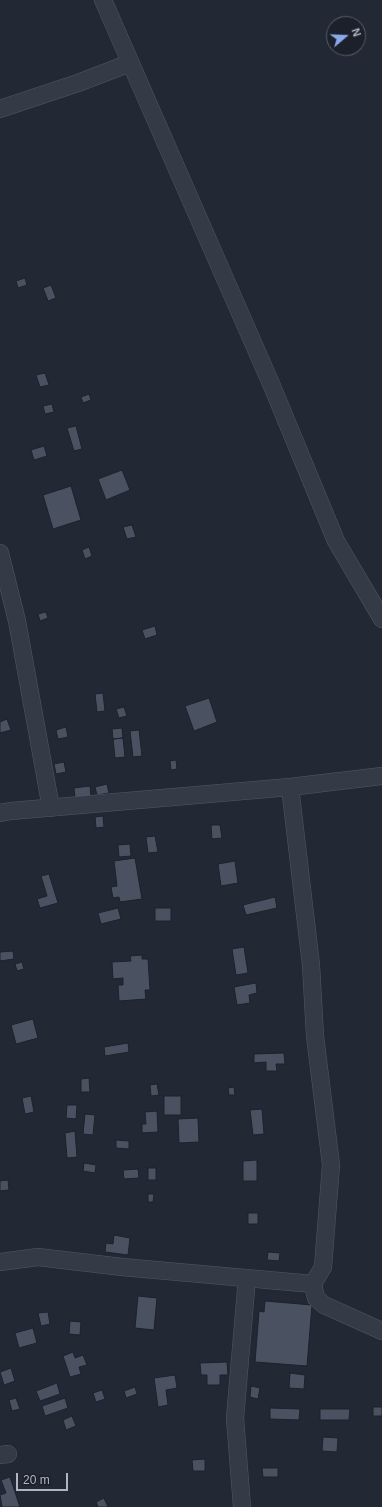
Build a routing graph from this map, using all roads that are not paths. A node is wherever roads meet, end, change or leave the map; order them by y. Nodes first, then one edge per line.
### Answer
1 (103, 0) edge
2 (130, 63) junction
3 (0, 110) edge
4 (0, 553) edge
5 (382, 619) edge
6 (382, 776) edge
7 (290, 788) junction
8 (51, 808) junction
9 (0, 813) edge
10 (0, 1262) edge
11 (246, 1278) junction
12 (313, 1284) junction
13 (382, 1331) edge
14 (242, 1507) edge

1 - 2 street
2 - 3 street
2 - 5 street
4 - 8 street
6 - 7 street
7 - 8 street
7 - 12 street
8 - 9 street
10 - 11 street
11 - 12 street
11 - 14 street
12 - 13 street

